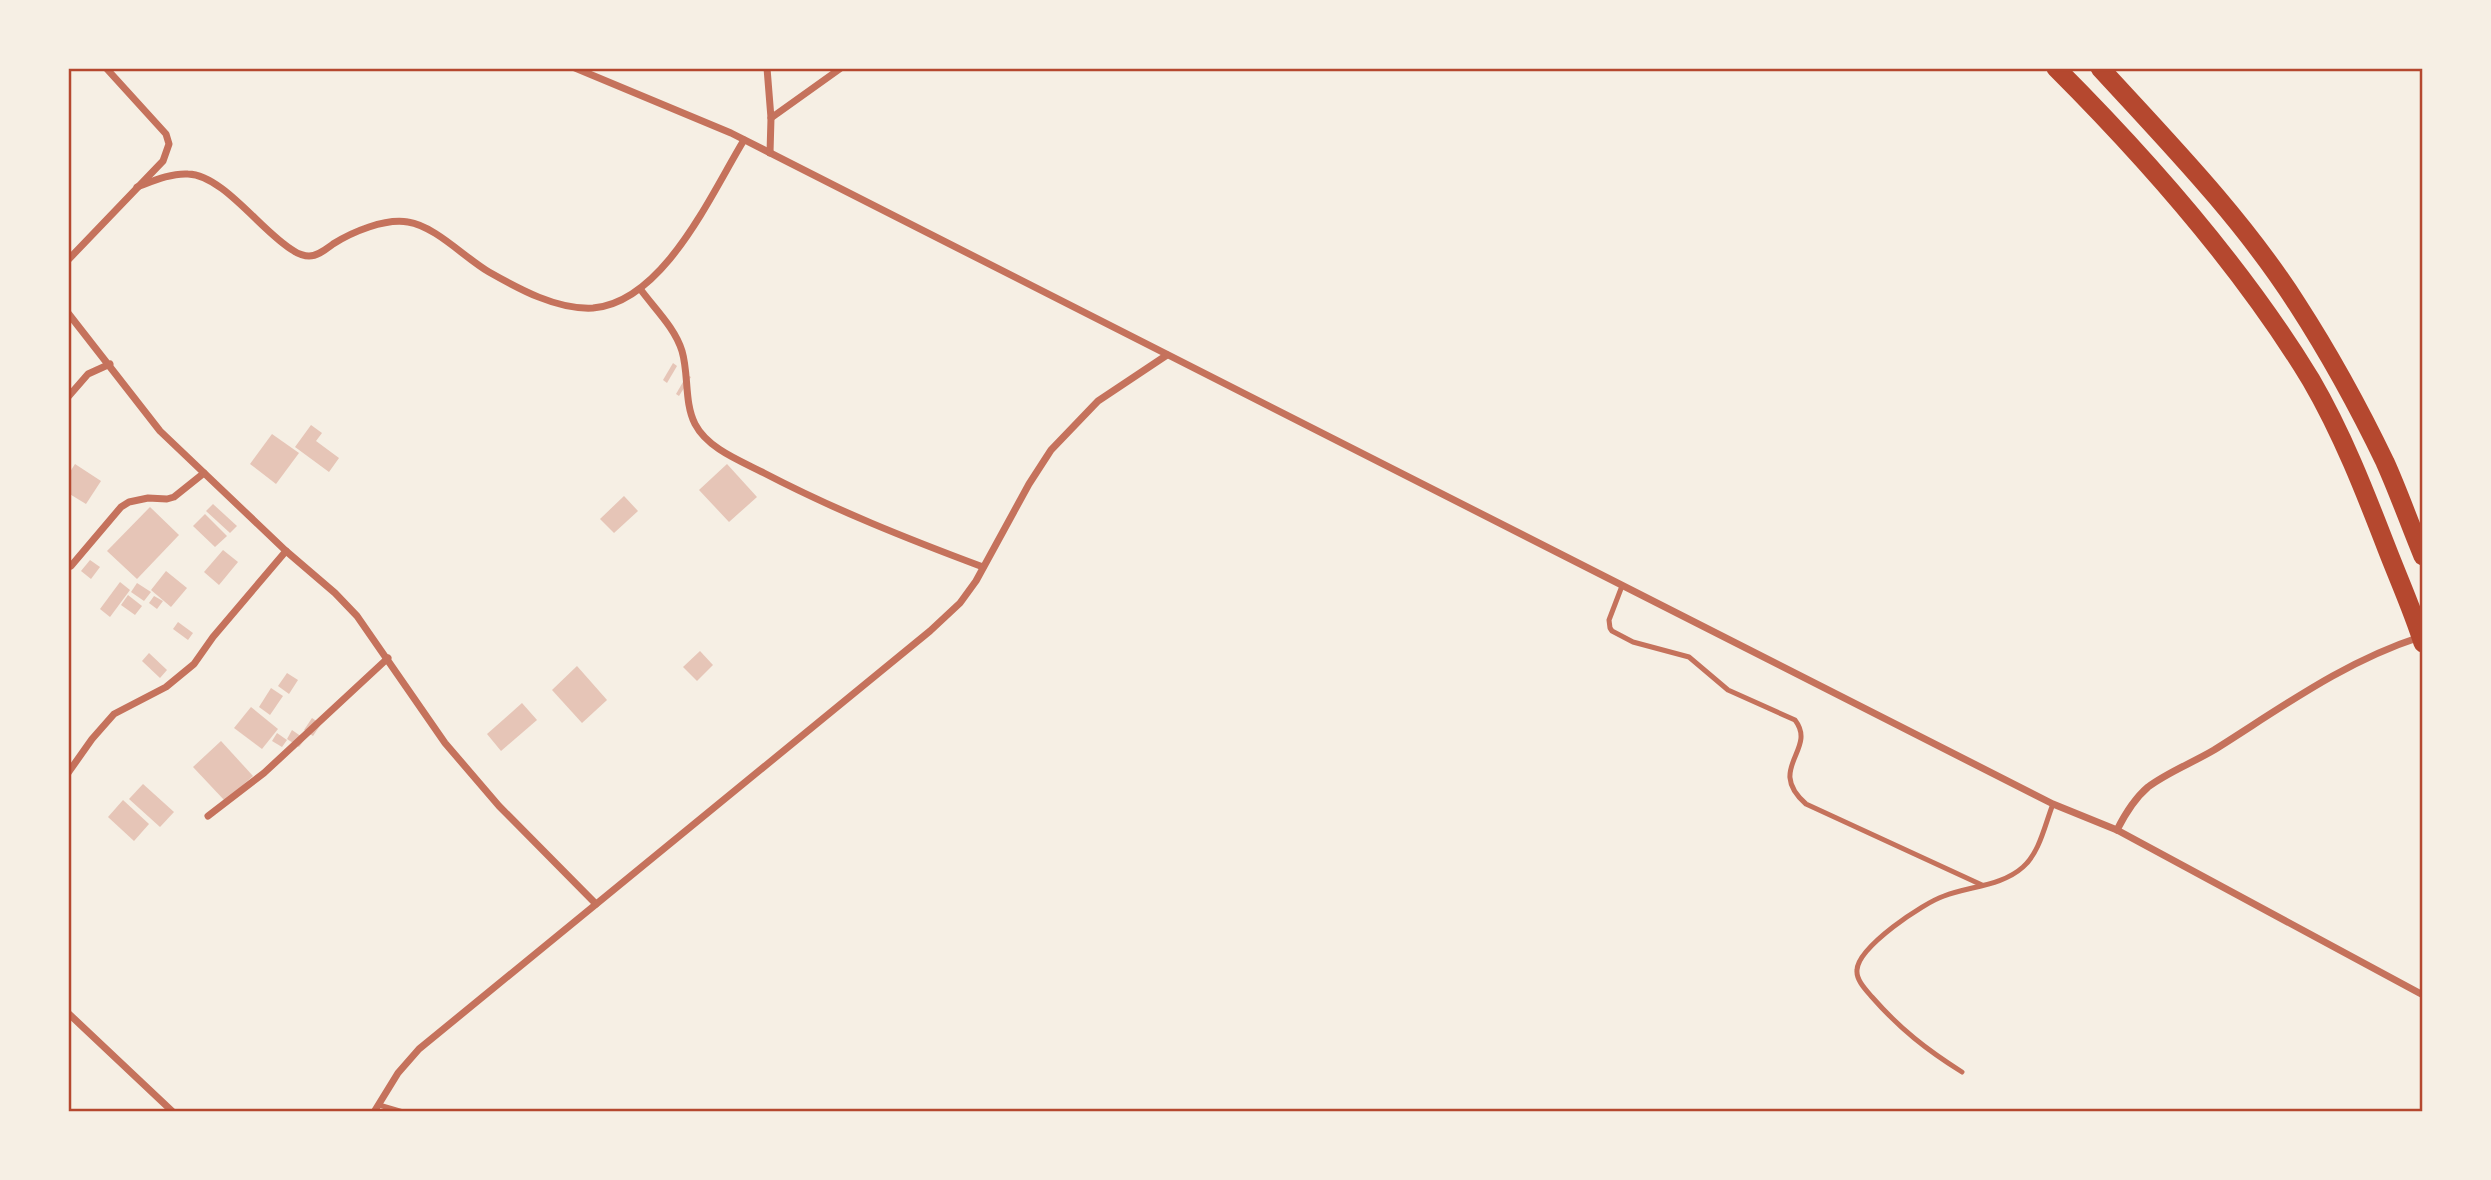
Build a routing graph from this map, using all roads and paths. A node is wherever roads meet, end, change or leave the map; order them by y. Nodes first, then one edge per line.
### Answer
1 (106, 68) edge
2 (575, 68) edge
3 (767, 68) edge
4 (841, 68) edge
5 (2056, 68) edge
6 (2100, 68) edge
7 (771, 118) junction
8 (744, 140) junction
9 (770, 153) junction
10 (137, 187) junction
11 (68, 260) edge
12 (641, 290) junction
13 (68, 313) edge
14 (1167, 355) junction
15 (110, 364) junction
16 (68, 397) edge
17 (204, 473) junction
18 (286, 551) junction
19 (2423, 556) edge
20 (71, 566) dead end
21 (983, 567) junction
22 (1622, 586) junction
23 (2422, 640) edge
24 (388, 658) junction
25 (68, 773) edge
26 (2053, 804) junction
27 (208, 816) dead end
28 (2117, 830) junction
29 (1982, 885) junction
30 (596, 904) junction
31 (2423, 995) edge
32 (68, 1013) edge
33 (1962, 1072) dead end
34 (376, 1108) edge
35 (173, 1112) edge
36 (403, 1112) edge

1 - 10 street
2 - 8 street
3 - 7 street
4 - 7 street
5 - 23 highway
6 - 19 highway
7 - 9 street
8 - 9 street
8 - 12 street
9 - 14 street
10 - 11 street
10 - 12 street
12 - 21 street
13 - 15 street
14 - 21 street
14 - 22 street
15 - 16 street
15 - 17 street
17 - 18 street
17 - 20 street
18 - 24 street
18 - 25 street
21 - 30 street
22 - 26 street
22 - 29 lane
23 - 28 street
24 - 27 street
24 - 30 street
26 - 28 street
26 - 29 lane
28 - 31 street
29 - 33 lane
30 - 34 street
32 - 35 street
34 - 36 lane

